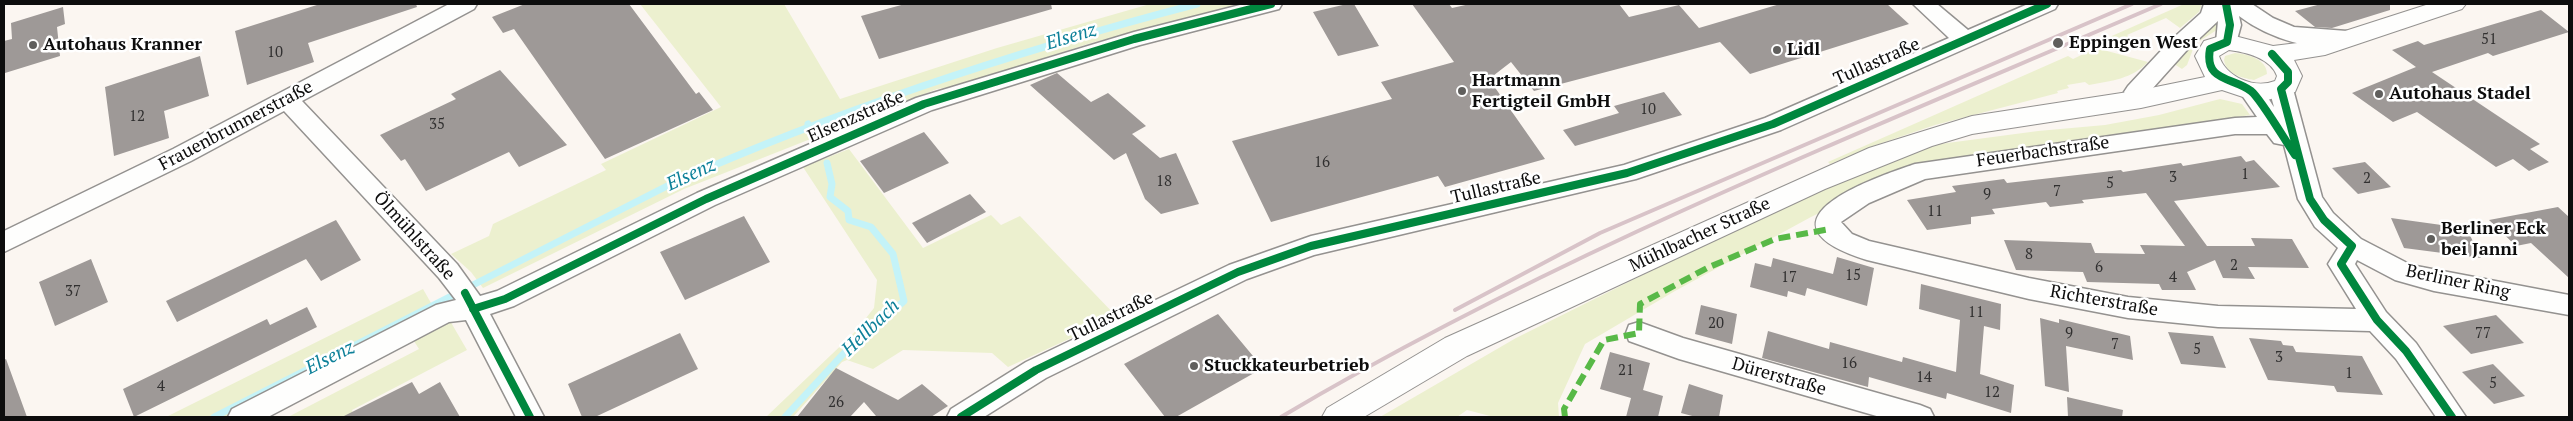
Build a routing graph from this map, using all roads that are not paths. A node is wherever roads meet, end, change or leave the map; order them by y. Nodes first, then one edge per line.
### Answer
1 (466, 4) edge
2 (1271, 4) edge
3 (1924, 4) edge
4 (2047, 4) edge
5 (2215, 4) edge
6 (2226, 4) edge
7 (2238, 4) edge
8 (2454, 4) edge
9 (2394, 25) junction
10 (2347, 38) junction
11 (1964, 40) junction
12 (2227, 42) junction
13 (2268, 52) junction
14 (2218, 72) junction
15 (2285, 83) junction
16 (2251, 91) junction
17 (2136, 92) junction
18 (287, 100) junction
19 (2081, 107) junction
20 (2283, 125) junction
21 (1838, 237) joint
22 (4, 242) edge
23 (2352, 246) junction
24 (469, 301) junction
25 (2569, 305) edge
26 (2377, 320) junction
27 (1639, 333) dead end
28 (242, 417) edge
29 (530, 417) edge
30 (961, 417) edge
31 (1338, 417) edge
32 (1920, 417) edge
33 (2452, 417) edge

1 - 18 street, Frauenbrunnerstraße
2 - 24 street, Elsenzstraße
3 - 11 street
4 - 11 street, Tullastraße
5 - 17 street
6 - 12 street
7 - 10 street
7 - 13 street
8 - 9 street
9 - 10 street
9 - 15 street
10 - 13 street
11 - 30 street, Tullastraße
12 - 13 street
12 - 14 street
13 - 15 street
14 - 16 street
14 - 17 street, Mühlbacher Straße
14 - 19 street, Mühlbacher Straße
15 - 16 street
15 - 20 street
16 - 20 street, Berliner Ring
17 - 19 street, Mühlbacher Straße
18 - 22 street, Frauenbrunnerstraße
18 - 24 street, Ölmühlstraße
19 - 31 street, Mühlbacher Straße
20 - 21 street, Feuerbachstraße
20 - 23 street, Berliner Ring
21 - 26 street, Richterstraße
23 - 25 street, Berliner Ring
23 - 26 street
24 - 28 street, Elsenzstraße
24 - 29 street, Ölmühlstraße
26 - 33 street
27 - 32 street, Dürerstraße

